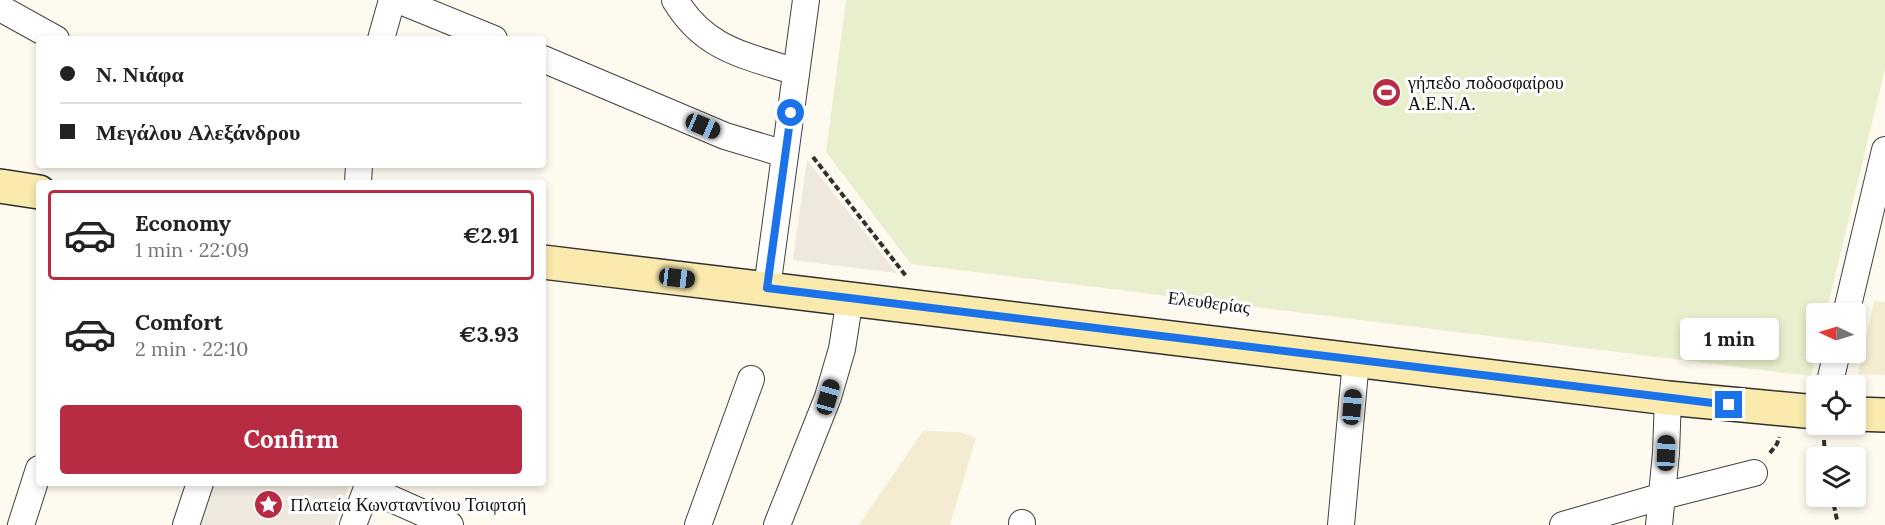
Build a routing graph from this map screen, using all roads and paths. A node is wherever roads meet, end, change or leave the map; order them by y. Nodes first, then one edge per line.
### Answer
1 (392, 0) edge
2 (398, 0) edge
3 (675, 0) edge
4 (806, 0) edge
5 (0, 8) edge
6 (51, 36) edge
7 (382, 36) edge
8 (487, 36) edge
9 (546, 60) edge
10 (796, 72) junction
11 (814, 147) dead end
12 (1885, 150) edge
13 (785, 154) junction
14 (0, 186) edge
15 (36, 192) edge
16 (546, 262) edge
17 (909, 279) dead end
18 (767, 288) junction
19 (850, 298) junction
20 (1849, 303) edge
21 (1356, 360) junction
22 (751, 379) dead end
23 (1668, 398) junction
24 (1783, 409) junction
25 (1806, 411) edge
26 (1866, 415) edge
27 (1885, 416) edge
28 (1754, 473) joint
29 (36, 478) edge
30 (199, 486) edge
31 (368, 486) edge
32 (1663, 496) junction
33 (1834, 507) edge
34 (1837, 520) dead end
35 (21, 525) edge
36 (186, 525) edge
37 (353, 525) edge
38 (450, 525) edge
39 (698, 525) edge
40 (777, 525) edge
41 (1341, 525) edge
42 (1563, 525) edge
43 (1659, 525) edge

1 - 7 street
2 - 8 street
3 - 10 street
4 - 10 street
5 - 6 street
9 - 13 street
10 - 13 street
11 - 17 path
12 - 20 street
13 - 18 street
14 - 15 street
16 - 18 street
18 - 19 street
19 - 21 street
19 - 40 street
21 - 23 street
21 - 41 street
22 - 39 street
23 - 24 street
23 - 32 street
24 - 25 street
24 - 28 path
26 - 27 street
28 - 32 street
29 - 35 street
30 - 36 street
31 - 37 street
31 - 38 street
32 - 42 street
32 - 43 street
33 - 34 path

